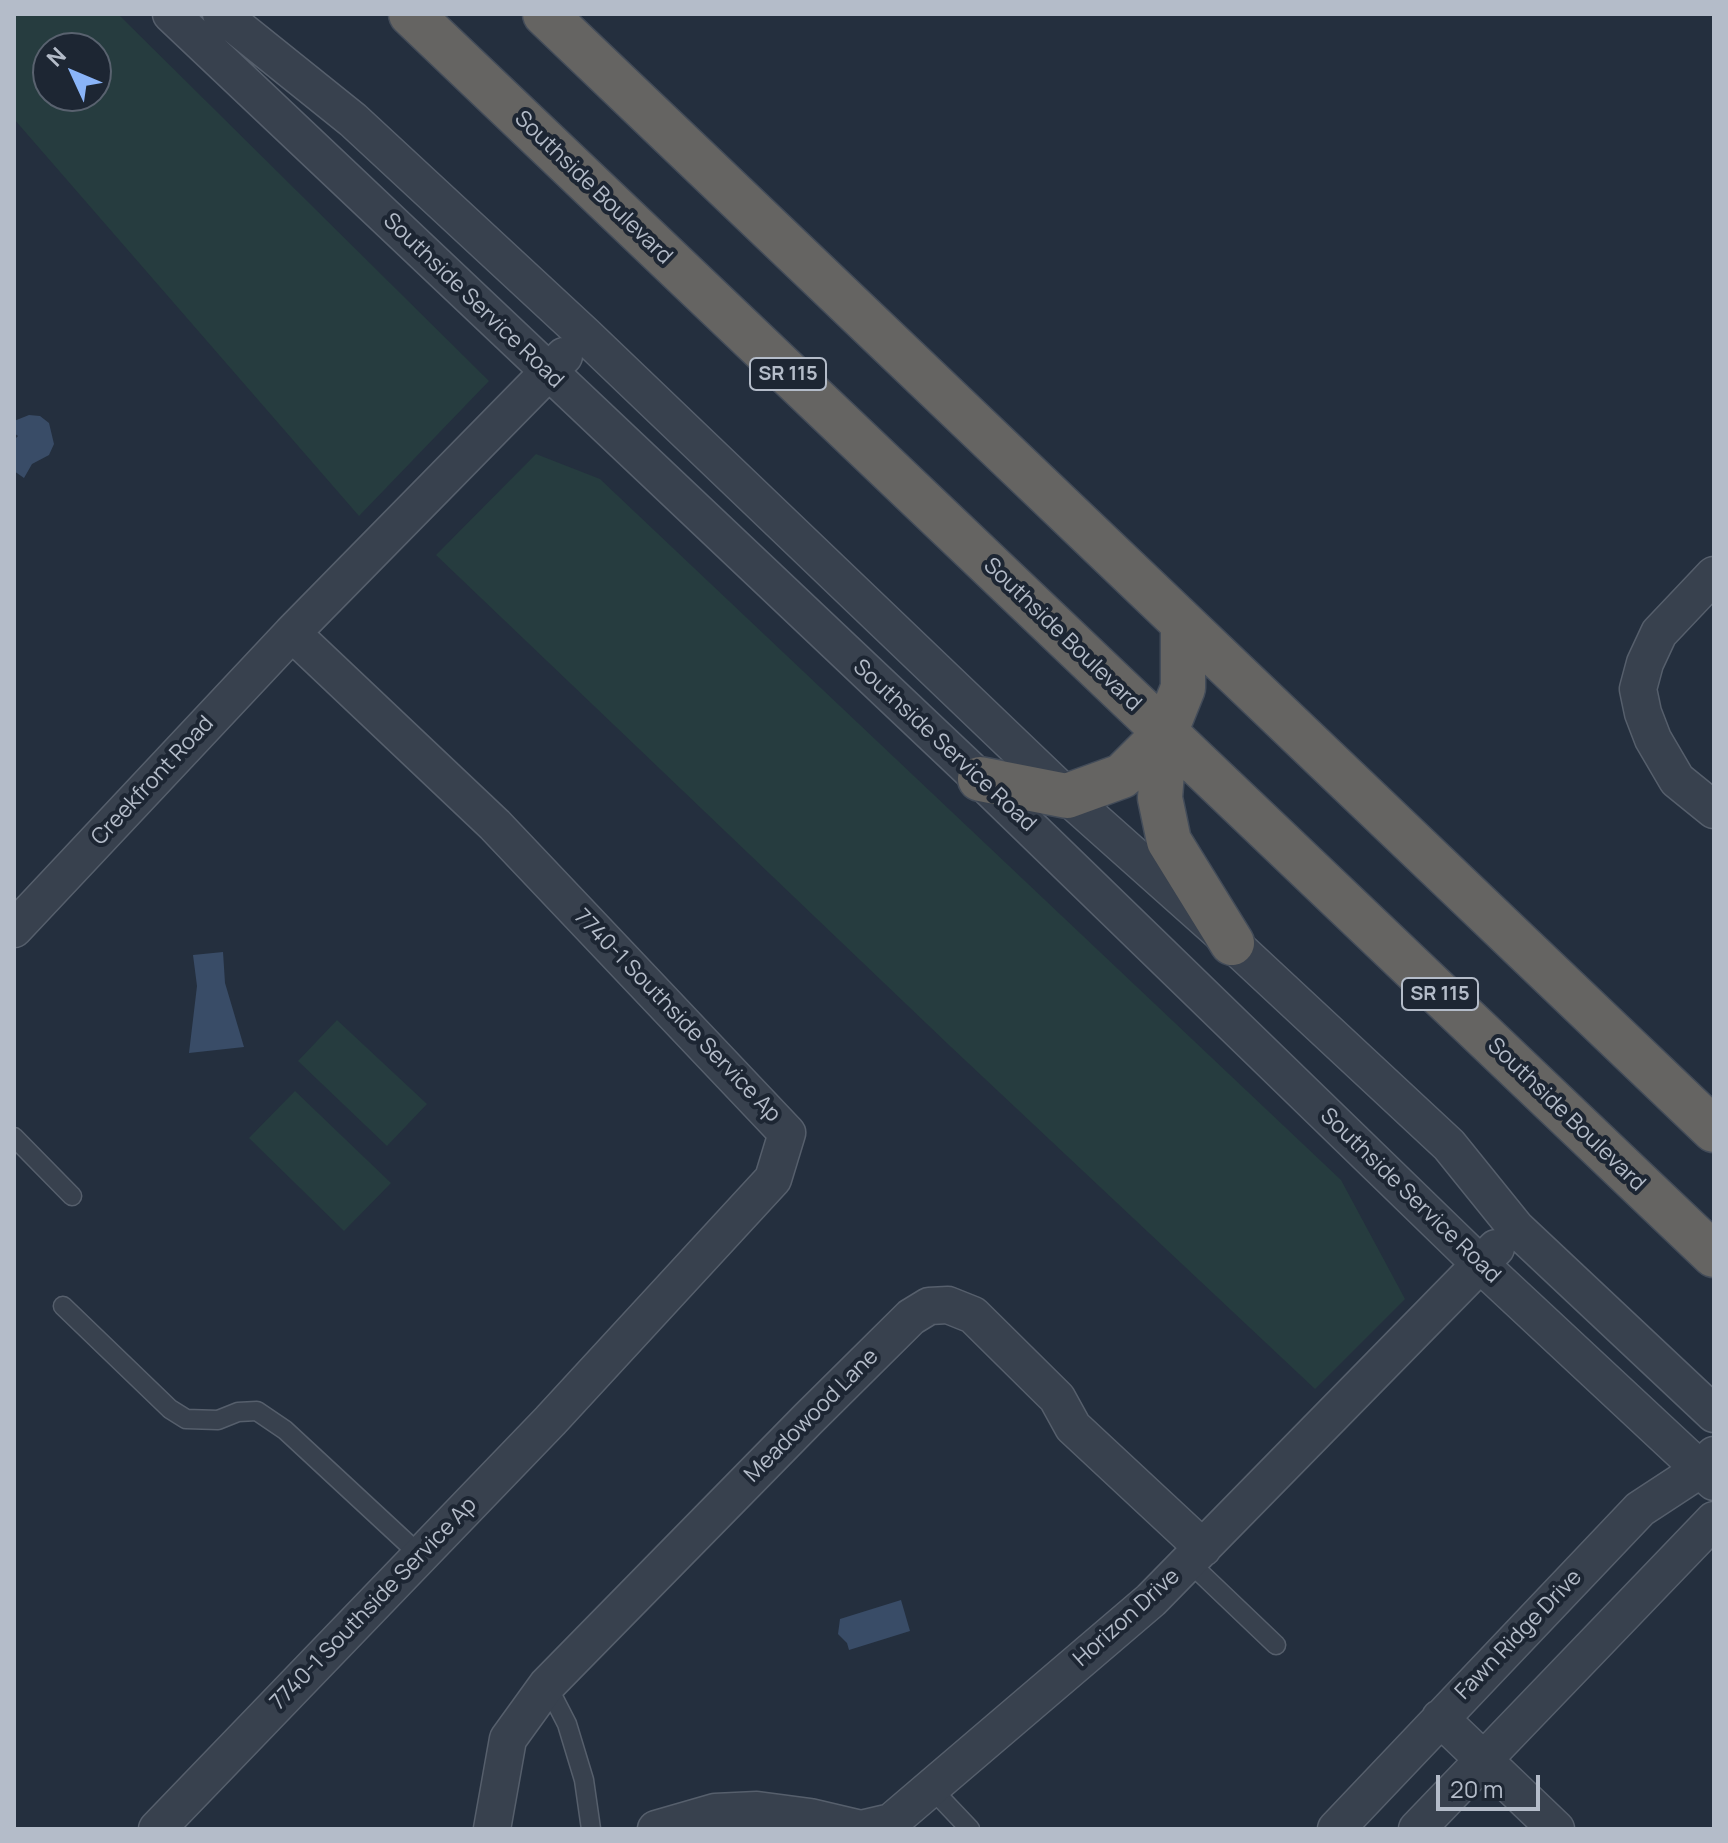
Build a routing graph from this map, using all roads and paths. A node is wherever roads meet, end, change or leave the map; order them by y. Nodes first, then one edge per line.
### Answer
1 (171, 14) edge
2 (221, 14) edge
3 (411, 14) edge
4 (545, 14) edge
5 (585, 335) junction
6 (547, 372) junction
7 (1714, 575) edge
8 (1183, 624) junction
9 (292, 633) junction
10 (1165, 733) junction
11 (980, 779) junction
12 (1067, 796) junction
13 (1714, 810) edge
14 (14, 929) edge
15 (1232, 943) junction
16 (1714, 1130) edge
17 (14, 1137) edge
18 (72, 1196) dead end
19 (1516, 1228) junction
20 (1714, 1255) edge
21 (1480, 1264) junction
22 (63, 1306) dead end
23 (1714, 1414) edge
24 (1710, 1469) edge
25 (1714, 1520) edge
26 (1196, 1555) junction
27 (421, 1556) junction
28 (1276, 1645) dead end
29 (547, 1685) junction
30 (1440, 1718) junction
31 (1484, 1759) junction
32 (932, 1789) junction
33 (816, 1823) edge
34 (157, 1829) edge
35 (492, 1829) edge
36 (591, 1829) edge
37 (656, 1829) edge
38 (970, 1829) edge
39 (1336, 1829) edge
40 (1417, 1829) edge
41 (1556, 1829) edge

1 - 6 street, Southside Service Road
2 - 5 street
3 - 10 highway, Southside Boulevard / SR 115
4 - 8 highway
5 - 6 street
5 - 12 street
6 - 9 street
6 - 11 street, Southside Service Road
7 - 13 street
8 - 10 highway
8 - 16 highway
9 - 14 street, Creekfront Road
9 - 27 street, 7740-1 Southside Service Ap
10 - 12 highway
10 - 15 highway
10 - 20 highway, Southside Boulevard / SR 115
11 - 12 highway
11 - 21 street, Southside Service Road
12 - 15 street
15 - 19 street
17 - 18 lane
19 - 21 street, Horizon Drive
19 - 23 street
21 - 24 street, Southside Service Road
21 - 26 street, Horizon Drive
22 - 27 lane
24 - 30 street, Fawn Ridge Drive
25 - 31 street
26 - 28 lane
26 - 29 street, Meadowood Lane
26 - 32 street, Horizon Drive
27 - 34 street, 7740-1 Southside Service Ap
29 - 35 street, Meadowood Lane
29 - 36 lane
30 - 31 street
30 - 39 street, Fawn Ridge Drive
31 - 40 street
31 - 41 street
32 - 33 street, Horizon Drive
32 - 38 lane
33 - 37 street, Horizon Drive

